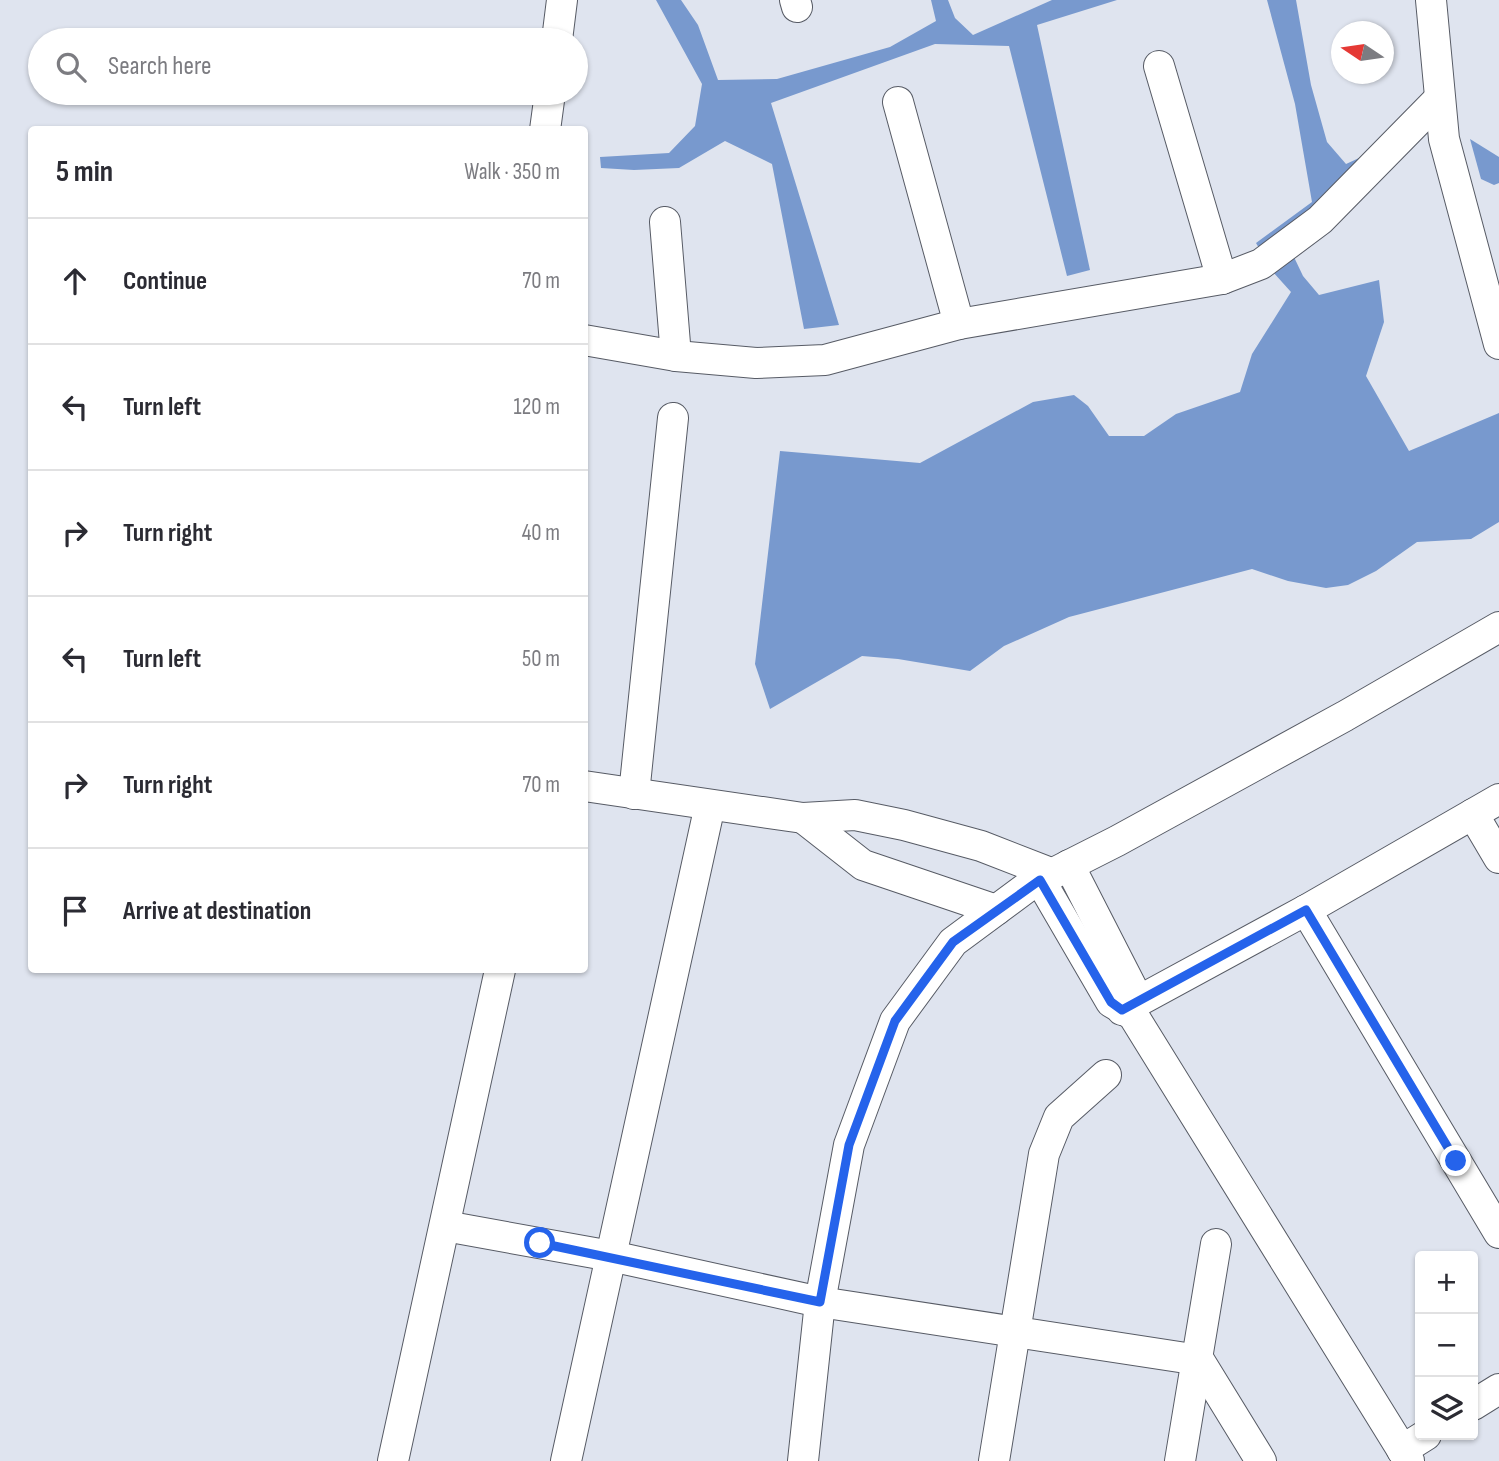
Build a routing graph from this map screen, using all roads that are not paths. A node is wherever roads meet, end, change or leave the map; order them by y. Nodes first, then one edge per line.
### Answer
1 (562, 0) edge
2 (1431, 0) edge
3 (558, 28) edge
4 (1159, 66) dead end
5 (1439, 99) junction
6 (898, 102) dead end
7 (548, 105) edge
8 (546, 126) edge
9 (665, 222) dead end
10 (1222, 279) junction
11 (959, 324) junction
12 (588, 341) edge
13 (1499, 344) edge
14 (676, 356) junction
15 (673, 418) dead end
16 (1499, 627) edge
17 (588, 787) edge
18 (635, 794) junction
19 (1499, 799) edge
20 (710, 804) junction
21 (1473, 814) junction
22 (803, 818) junction
23 (1499, 858) edge
24 (1054, 873) junction
25 (996, 910) junction
26 (1306, 910) junction
27 (1114, 952) junction
28 (1088, 966) junction
29 (499, 973) edge
30 (1130, 1009) junction
31 (1105, 1075) dead end
32 (444, 1226) junction
33 (1499, 1233) edge
34 (1216, 1244) dead end
35 (611, 1256) junction
36 (820, 1302) junction
37 (1014, 1334) junction
38 (1199, 1360) junction
39 (1499, 1389) edge
40 (1478, 1402) edge
41 (1412, 1448) edge
42 (393, 1461) edge
43 (566, 1461) edge
44 (803, 1461) edge
45 (994, 1461) edge
46 (1180, 1461) edge
47 (1261, 1461) edge

1 - 3 street
2 - 5 street
4 - 10 street
5 - 10 street
5 - 13 street
6 - 11 street
7 - 8 street
9 - 14 street
10 - 11 street
11 - 14 street
12 - 14 street
15 - 18 street
16 - 24 street
17 - 18 street
18 - 20 street
19 - 21 street
20 - 22 street
20 - 35 street
21 - 23 street
21 - 26 street
22 - 24 street
22 - 25 street
24 - 25 street
24 - 27 street
24 - 28 street
25 - 36 street
26 - 30 street
26 - 33 street
27 - 28 street
27 - 30 street
28 - 30 street
29 - 32 street
30 - 41 street
31 - 37 street
32 - 35 street
32 - 42 street
34 - 38 street
35 - 36 street
35 - 43 street
36 - 37 street
36 - 44 street
37 - 38 street
37 - 45 street
38 - 46 street
38 - 47 street
39 - 40 street

